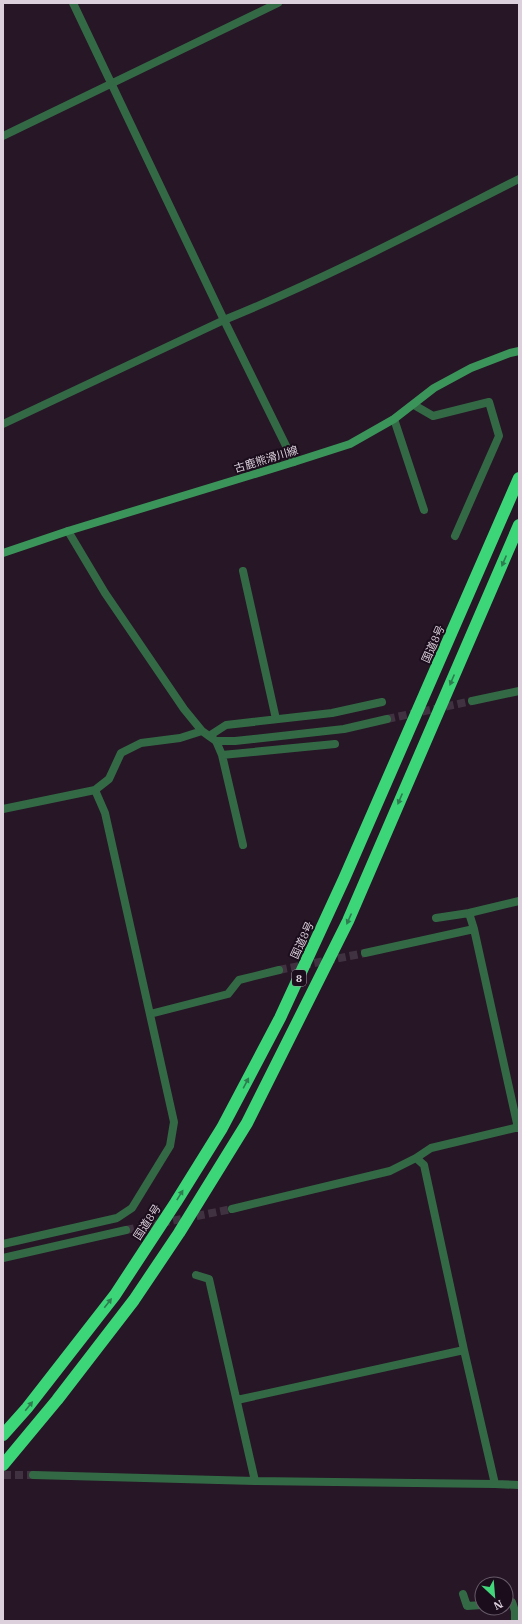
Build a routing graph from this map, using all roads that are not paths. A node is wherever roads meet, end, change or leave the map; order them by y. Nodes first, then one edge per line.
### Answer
1 (73, 3) edge
2 (278, 3) edge
3 (111, 84) junction
4 (3, 136) edge
5 (519, 179) edge
6 (224, 320) junction
7 (519, 351) edge
8 (414, 405) junction
9 (394, 419) junction
10 (3, 424) edge
11 (294, 462) junction
12 (519, 478) edge
13 (424, 510) dead end
14 (519, 525) edge
15 (68, 531) junction
16 (456, 536) dead end
17 (3, 553) edge
18 (243, 571) dead end
19 (519, 691) edge
20 (472, 701) tunnel mouth
21 (382, 702) dead end
22 (276, 719) junction
23 (387, 719) tunnel mouth
24 (202, 730) junction
25 (213, 738) junction
26 (335, 744) dead end
27 (222, 755) junction
28 (96, 790) junction
29 (3, 809) edge
30 (243, 845) dead end
31 (519, 900) edge
32 (469, 912) junction
33 (436, 918) dead end
34 (474, 929) junction
35 (365, 953) tunnel mouth
36 (279, 970) tunnel mouth
37 (150, 1014) junction
38 (518, 1127) edge
39 (416, 1158) junction
40 (232, 1209) tunnel mouth
41 (126, 1230) tunnel mouth
42 (3, 1244) edge
43 (3, 1258) edge
44 (196, 1275) dead end
45 (464, 1350) junction
46 (237, 1400) junction
47 (3, 1435) edge
48 (3, 1465) edge
49 (33, 1475) tunnel mouth
50 (255, 1481) junction
51 (495, 1484) junction
52 (519, 1485) edge
53 (463, 1594) dead end
54 (474, 1606) edge
55 (514, 1608) edge
56 (515, 1621) edge

1 - 3 street
2 - 3 street
3 - 4 street
3 - 6 street
5 - 6 street
6 - 10 street
6 - 11 street
7 - 8 main road, 古鹿熊滑川線
8 - 9 main road, 古鹿熊滑川線
8 - 16 street
9 - 11 main road, 古鹿熊滑川線
9 - 13 street
11 - 15 main road, 古鹿熊滑川線
47 -> 12 highway, 国道8号 / 8
14 -> 48 highway, 8
15 - 17 main road, 古鹿熊滑川線
15 - 24 street
18 - 22 street
19 - 20 street
21 - 22 street
22 - 25 street
23 - 25 street
24 - 25 street
24 - 28 street
25 - 27 street
26 - 27 street
27 - 30 street
28 - 29 street
28 - 37 street
31 - 32 street
32 - 33 street
32 - 34 street
34 - 35 street
34 - 38 street
36 - 37 street
37 - 42 street
38 - 39 street
39 - 40 street
39 - 45 street
41 - 43 street
44 - 46 street
45 - 46 street
45 - 51 street
46 - 50 street
49 - 50 street
50 - 51 street
51 - 52 street
53 - 54 street
55 - 56 street

